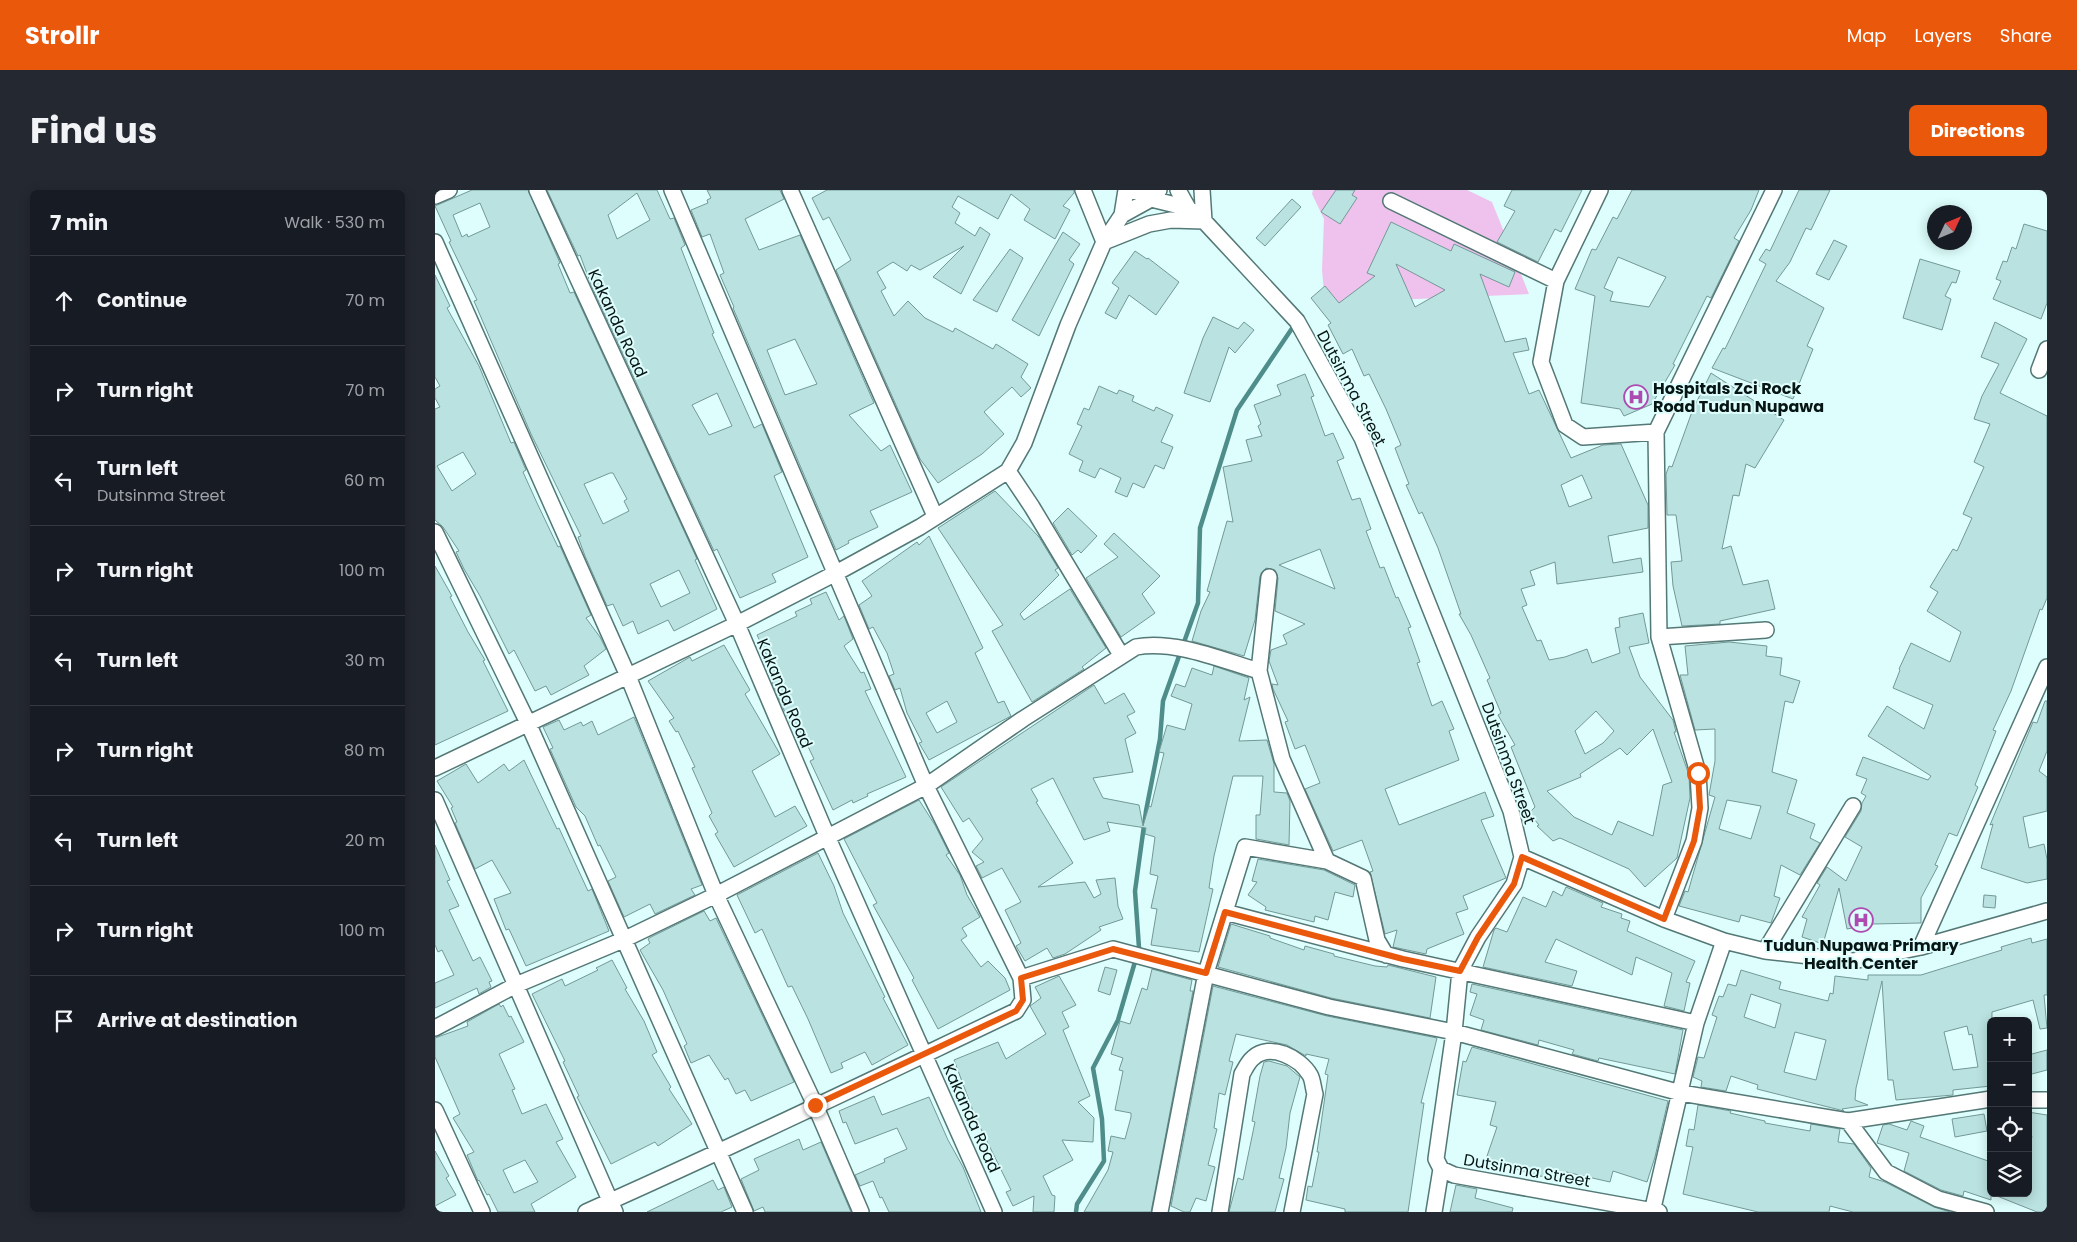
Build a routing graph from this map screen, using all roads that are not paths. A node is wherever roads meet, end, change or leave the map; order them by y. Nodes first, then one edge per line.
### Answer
1 (449, 190) edge
2 (537, 190) edge
3 (672, 190) edge
4 (790, 190) edge
5 (1083, 190) edge
6 (1126, 190) edge
7 (1133, 190) edge
8 (1179, 190) edge
9 (1202, 190) edge
10 (1600, 190) edge
11 (1774, 190) edge
12 (1155, 194) edge
13 (435, 196) edge
14 (1391, 201) dead end
15 (1188, 208) junction
16 (1122, 215) junction
17 (1205, 221) junction
18 (435, 242) edge
19 (1104, 242) junction
20 (1556, 281) junction
21 (2047, 349) edge
22 (2039, 370) dead end
23 (1656, 432) junction
24 (1008, 472) junction
25 (935, 516) junction
26 (435, 532) edge
27 (836, 573) junction
28 (1269, 577) dead end
29 (737, 624) junction
30 (1766, 630) dead end
31 (1659, 637) junction
32 (1121, 655) junction
33 (2047, 667) edge
34 (1259, 671) junction
35 (628, 676) junction
36 (528, 724) junction
37 (435, 768) edge
38 (926, 786) junction
39 (435, 800) edge
40 (1853, 806) dead end
41 (827, 836) junction
42 (1522, 857) junction
43 (1327, 861) junction
44 (716, 895) junction
45 (2047, 911) edge
46 (1225, 912) junction
47 (1664, 919) junction
48 (623, 940) junction
49 (1724, 940) junction
50 (1921, 947) junction
51 (1765, 951) junction
52 (1386, 955) junction
53 (1460, 971) junction
54 (1206, 973) junction
55 (1021, 978) junction
56 (516, 985) junction
57 (1696, 1023) junction
58 (435, 1028) edge
59 (1454, 1032) junction
60 (924, 1055) junction
61 (1681, 1093) junction
62 (1987, 1100) edge
63 (2032, 1100) edge
64 (2047, 1100) edge
65 (815, 1105) junction
66 (435, 1110) edge
67 (1848, 1121) junction
68 (719, 1153) junction
69 (1441, 1169) junction
70 (613, 1206) edge
71 (1654, 1211) edge
72 (482, 1212) edge
73 (586, 1212) edge
74 (745, 1212) edge
75 (861, 1212) edge
76 (994, 1212) edge
77 (1160, 1212) edge
78 (1220, 1212) edge
79 (1292, 1212) edge
80 (1434, 1212) edge
81 (1986, 1212) edge

1 - 13 street
2 - 29 street, Kakanda Road
3 - 27 street
4 - 25 street
5 - 19 street
6 - 16 street
7 - 12 street, Dutsinma Street
8 - 15 street, Dutsinma Street
9 - 17 street
10 - 20 street
11 - 23 street
12 - 15 street, Dutsinma Street
12 - 16 street
14 - 20 street
15 - 17 street, Dutsinma Street
16 - 19 street
17 - 19 street
17 - 42 street, Dutsinma Street
18 - 35 street
19 - 24 street
20 - 23 street
21 - 22 street
23 - 31 street
24 - 25 street
24 - 32 street
25 - 27 street
26 - 36 street
27 - 29 street
27 - 38 street
28 - 34 street
29 - 35 street
29 - 41 street, Kakanda Road
30 - 31 street
31 - 47 street
32 - 34 street
32 - 38 street
33 - 50 street
34 - 43 street
35 - 36 street
35 - 44 street
36 - 37 street
36 - 48 street
38 - 41 street
38 - 55 street
39 - 56 street
40 - 51 street
41 - 44 street
41 - 60 street, Kakanda Road
42 - 47 street
42 - 53 street, Dutsinma Street
43 - 46 street
43 - 52 street
44 - 48 street
44 - 65 street
45 - 50 street
46 - 52 street
46 - 54 street
47 - 49 street
48 - 56 street
48 - 68 street
49 - 51 street
49 - 57 street
50 - 51 street
52 - 53 street
53 - 57 street
53 - 59 street, Dutsinma Street
54 - 55 street
54 - 59 street
54 - 77 street
55 - 60 street
56 - 58 street
56 - 70 street
57 - 61 street
59 - 61 street
59 - 69 street, Dutsinma Street
60 - 65 street
60 - 76 street, Kakanda Road
61 - 67 street
61 - 71 street
62 - 67 street
63 - 64 street
65 - 68 street
65 - 75 street
66 - 72 street
67 - 81 street
68 - 70 street
68 - 74 street
69 - 71 street, Dutsinma Street
69 - 80 street
70 - 73 street
78 - 79 street

